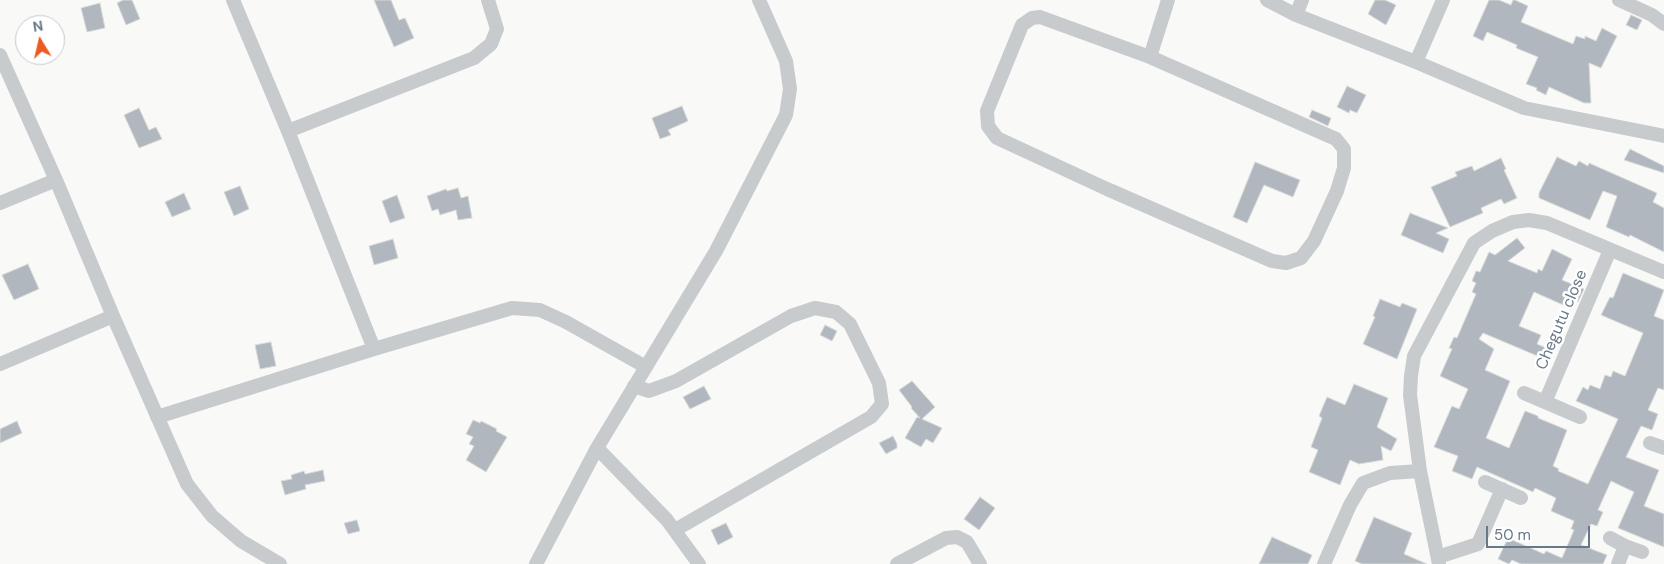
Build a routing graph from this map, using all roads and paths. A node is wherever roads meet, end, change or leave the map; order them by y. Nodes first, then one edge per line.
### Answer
1 (233, 0) edge
2 (488, 0) edge
3 (759, 0) edge
4 (1168, 0) edge
5 (1267, 0) edge
6 (1302, 0) edge
7 (1443, 0) edge
8 (1619, 0) edge
9 (1296, 15) junction
10 (1664, 24) edge
11 (0, 55) edge
12 (1150, 57) junction
13 (1416, 62) junction
14 (288, 132) junction
15 (1664, 136) edge
16 (56, 180) junction
17 (0, 203) edge
18 (1610, 250) junction
19 (1664, 272) edge
20 (113, 316) junction
21 (374, 349) junction
22 (0, 364) edge
23 (646, 367) junction
24 (634, 386) junction
25 (1524, 393) dead end
26 (1546, 402) junction
27 (158, 417) junction
28 (1580, 417) dead end
29 (1650, 444) dead end
30 (597, 448) junction
31 (1664, 448) edge
32 (1420, 471) junction
33 (1485, 482) dead end
34 (1502, 489) junction
35 (1521, 498) dead end
36 (675, 530) junction
37 (1610, 538) dead end
38 (1625, 546) junction
39 (1642, 552) dead end
40 (1438, 561) edge
41 (280, 564) edge
42 (536, 564) edge
43 (700, 564) edge
44 (897, 564) edge
45 (980, 564) edge
46 (1324, 564) edge
47 (1618, 564) edge

1 - 14 street
2 - 14 street
3 - 23 street
4 - 12 street
5 - 9 street
6 - 9 street
7 - 13 street
8 - 10 street
9 - 13 street
11 - 16 street
12 - 12 street
13 - 15 street
14 - 21 street
16 - 17 street
16 - 20 street
18 - 19 street
18 - 26 street, Chegutu close
18 - 32 street
20 - 22 street
20 - 27 street
21 - 23 street
21 - 27 street
23 - 24 street
24 - 30 street
24 - 36 street
25 - 26 street
26 - 28 street
27 - 41 street
29 - 31 street
30 - 36 street
30 - 42 street
32 - 40 street
32 - 46 street
33 - 34 street
34 - 35 street
34 - 40 street
36 - 43 street
37 - 38 street
38 - 39 street
38 - 47 street
44 - 45 street

